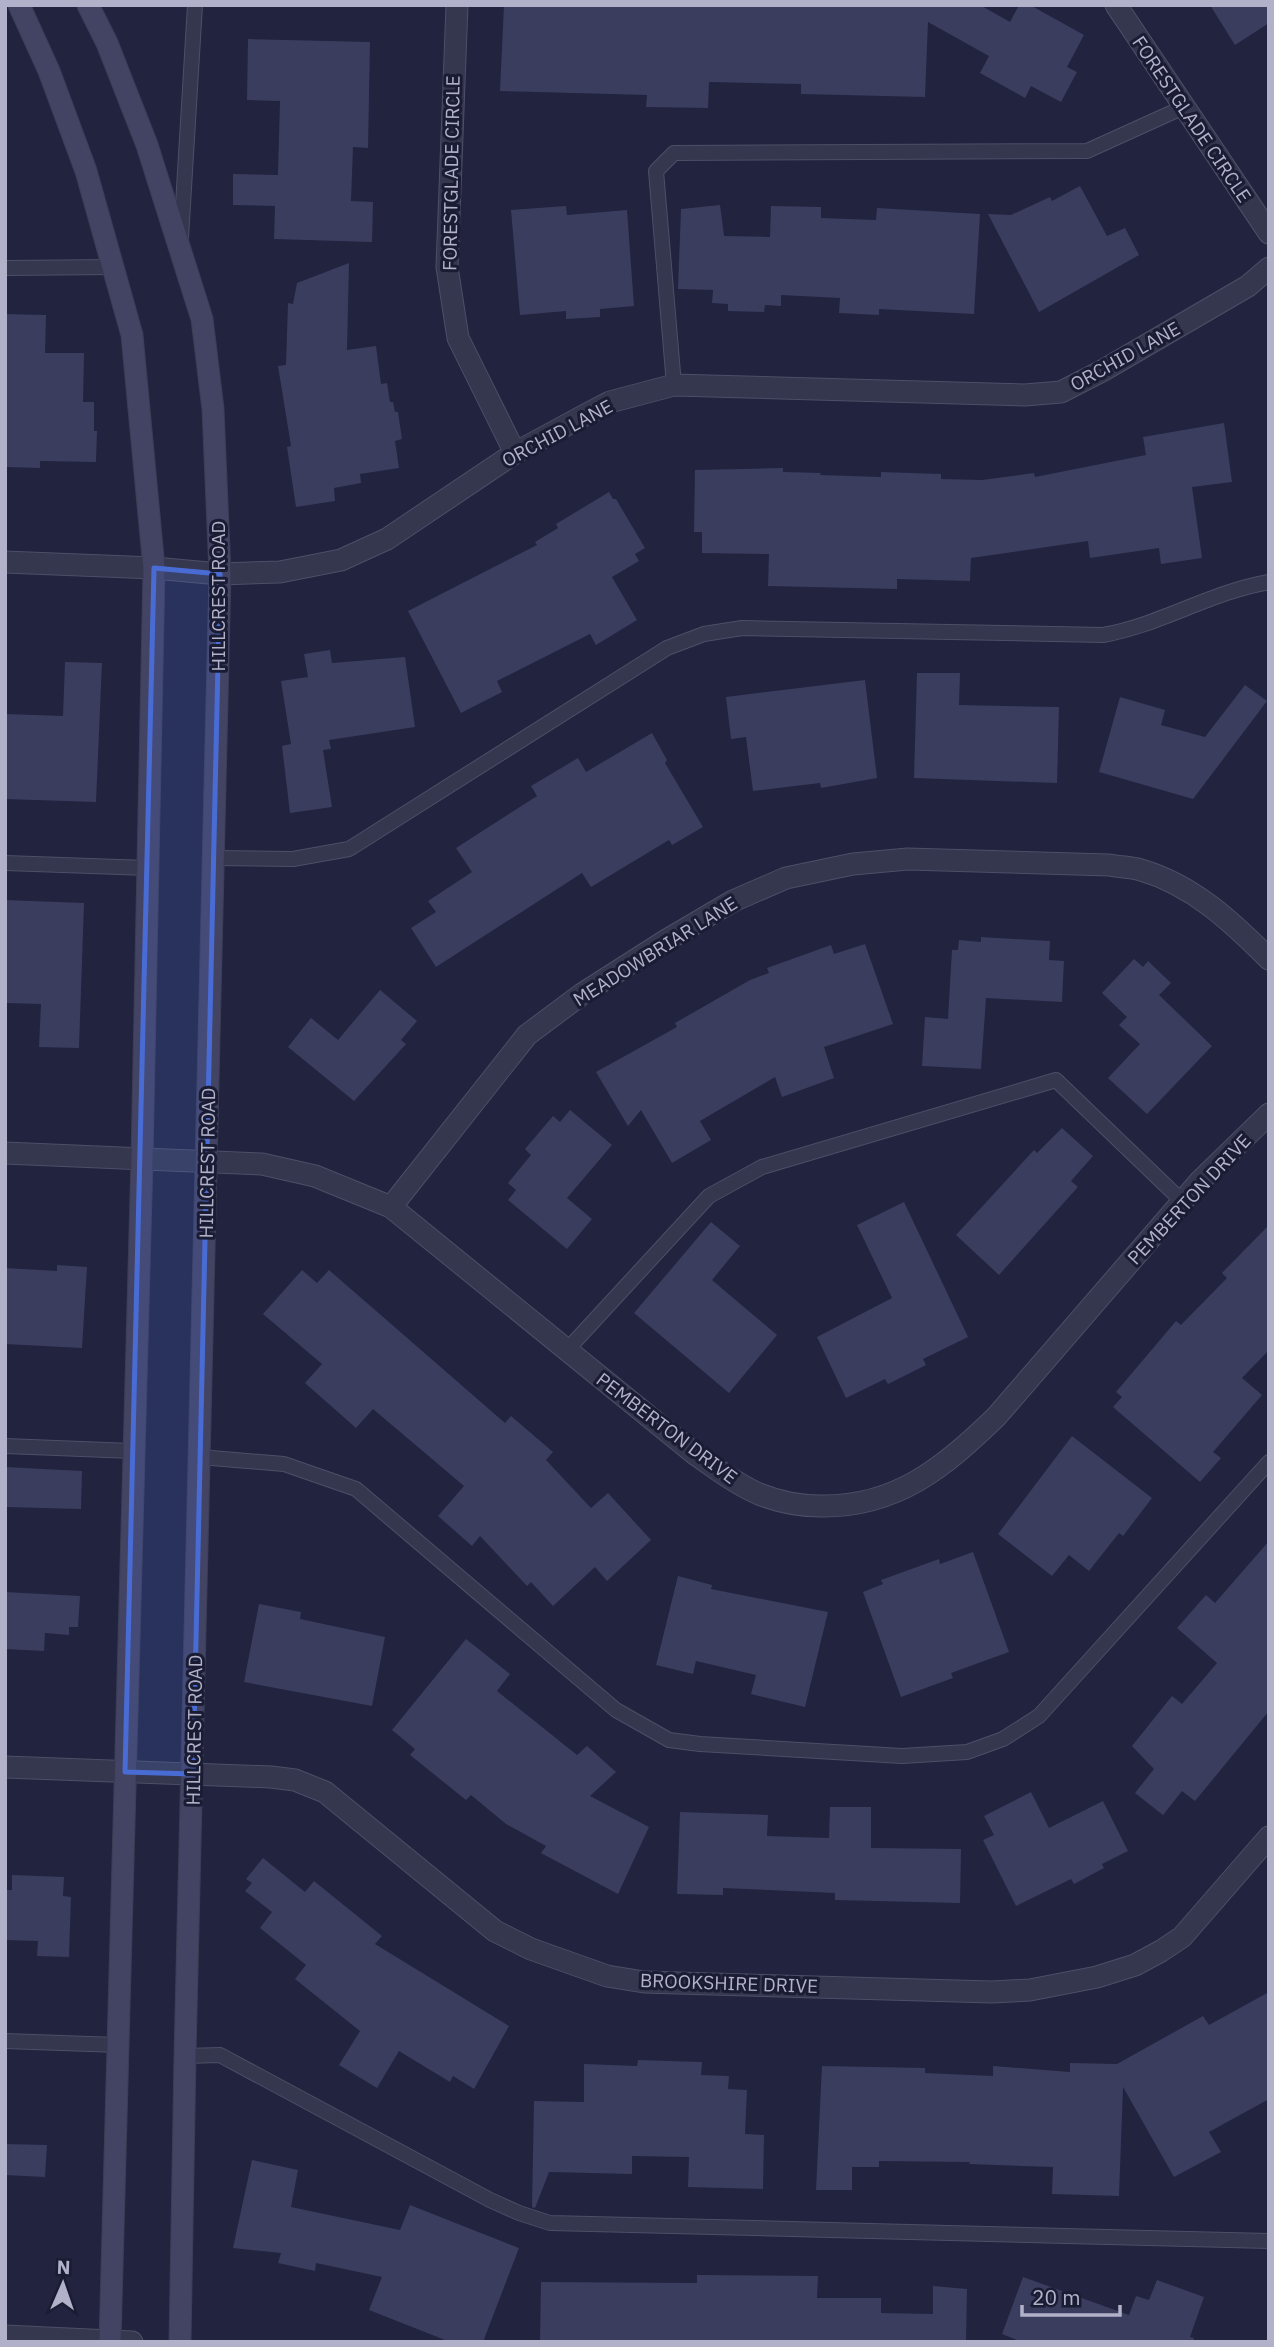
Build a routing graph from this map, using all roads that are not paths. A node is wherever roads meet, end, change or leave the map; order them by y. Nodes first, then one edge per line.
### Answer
1 (19, 5) edge
2 (88, 5) edge
3 (195, 5) edge
4 (457, 5) edge
5 (1116, 5) edge
6 (1184, 107) junction
7 (1269, 233) edge
8 (181, 247) junction
9 (114, 267) junction
10 (5, 268) edge
11 (1269, 268) edge
12 (674, 385) junction
13 (515, 453) junction
14 (5, 562) edge
15 (154, 568) junction
16 (220, 574) junction
17 (1269, 582) edge
18 (214, 858) junction
19 (5, 863) edge
20 (148, 869) junction
21 (1269, 959) edge
22 (1269, 1114) edge
23 (5, 1153) edge
24 (142, 1158) junction
25 (207, 1160) junction
26 (1182, 1202) junction
27 (391, 1207) junction
28 (567, 1350) junction
29 (5, 1446) edge
30 (133, 1451) junction
31 (200, 1457) junction
32 (1269, 1462) edge
33 (5, 1767) edge
34 (125, 1772) junction
35 (193, 1774) junction
36 (1269, 1837) edge
37 (5, 2041) edge
38 (118, 2045) junction
39 (185, 2056) junction
40 (1269, 2241) edge
41 (5, 2336) edge
42 (110, 2341) edge
43 (132, 2342) edge
44 (180, 2342) edge

1 - 9 main road
2 - 8 main road, HILLCREST ROAD
3 - 8 lane
4 - 13 street, FORESTGLADE CIRCLE
5 - 6 street, FORESTGLADE CIRCLE
6 - 7 street, FORESTGLADE CIRCLE
6 - 12 lane
8 - 16 main road, HILLCREST ROAD
9 - 10 lane
9 - 15 main road
11 - 12 street, ORCHID LANE
12 - 13 street, ORCHID LANE
13 - 16 street, ORCHID LANE
14 - 15 street, ORCHID LANE
15 - 16 street, ORCHID LANE
15 - 20 main road
16 - 18 main road, HILLCREST ROAD
17 - 18 lane
18 - 25 main road, HILLCREST ROAD
19 - 20 lane
20 - 24 main road
21 - 27 street, MEADOWBRIAR LANE
22 - 26 street, PEMBERTON DRIVE
23 - 24 street, PEMBERTON DRIVE
24 - 25 street, PEMBERTON DRIVE
24 - 30 main road
25 - 27 street, PEMBERTON DRIVE
25 - 31 main road, HILLCREST ROAD
26 - 28 lane
26 - 28 street, PEMBERTON DRIVE
27 - 28 street, PEMBERTON DRIVE
29 - 30 lane
30 - 34 main road
31 - 32 lane
31 - 35 main road, HILLCREST ROAD
33 - 34 street, BROOKSHIRE DRIVE
34 - 35 street, BROOKSHIRE DRIVE
34 - 38 main road
35 - 36 street, BROOKSHIRE DRIVE
35 - 39 main road, HILLCREST ROAD
37 - 38 lane
38 - 42 main road
39 - 40 lane
39 - 44 main road, HILLCREST ROAD
41 - 42 street
42 - 43 street

